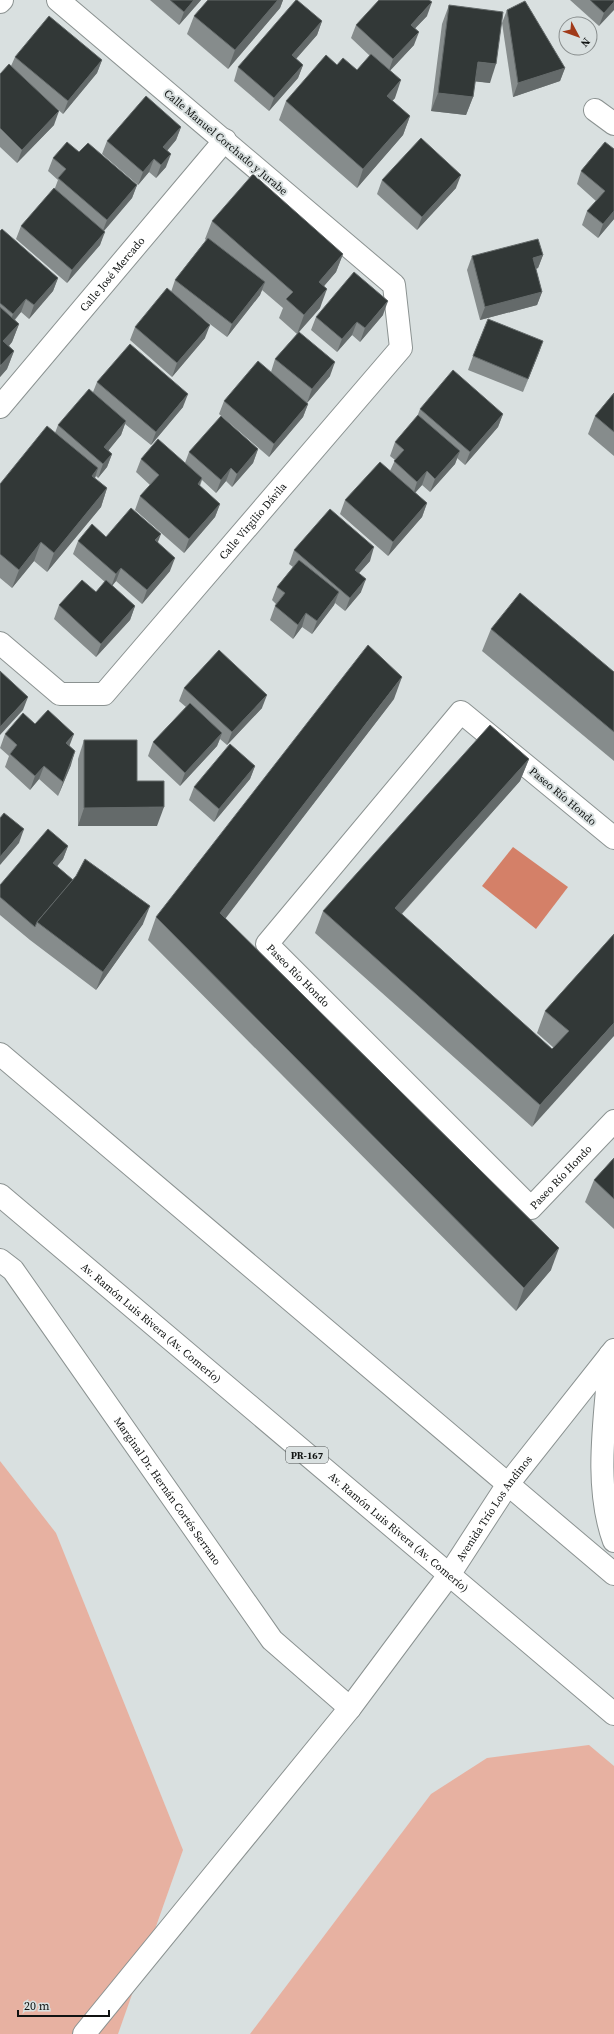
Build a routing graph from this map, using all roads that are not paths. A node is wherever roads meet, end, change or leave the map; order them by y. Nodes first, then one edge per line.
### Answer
1 (58, 0) edge
2 (595, 110) dead end
3 (614, 124) edge
4 (225, 140) junction
5 (394, 284) joint
6 (0, 407) edge
7 (0, 643) edge
8 (614, 838) edge
9 (0, 1054) edge
10 (614, 1121) edge
11 (0, 1195) edge
12 (0, 1260) edge
13 (612, 1352) edge
14 (508, 1484) junction
15 (614, 1541) edge
16 (614, 1574) edge
17 (449, 1575) junction
18 (350, 1708) junction
19 (614, 1714) edge
20 (84, 2034) edge

1 - 4 street, Calle Manuel Corchado y Jurabe
2 - 3 street
4 - 5 street, Calle Manuel Corchado y Jurabe
4 - 6 street, Calle José Mercado
5 - 7 street, Calle Virgilio Dávila
8 - 10 street, Paseo Río Hondo
9 - 14 street
11 - 17 street, Av. Ramón Luis Rivera (Av. Comerío) / PR-167
12 - 18 street, Marginal Dr. Hernán Cortés Serrano
13 - 14 street, Avenida Trío Los Andinos
13 - 15 street
14 - 16 street
14 - 17 street, Avenida Trío Los Andinos
17 - 18 street, Avenida Trío Los Andinos
17 - 19 street, Av. Ramón Luis Rivera (Av. Comerío) / PR-167
18 - 20 street, Avenida Trío Los Andinos

